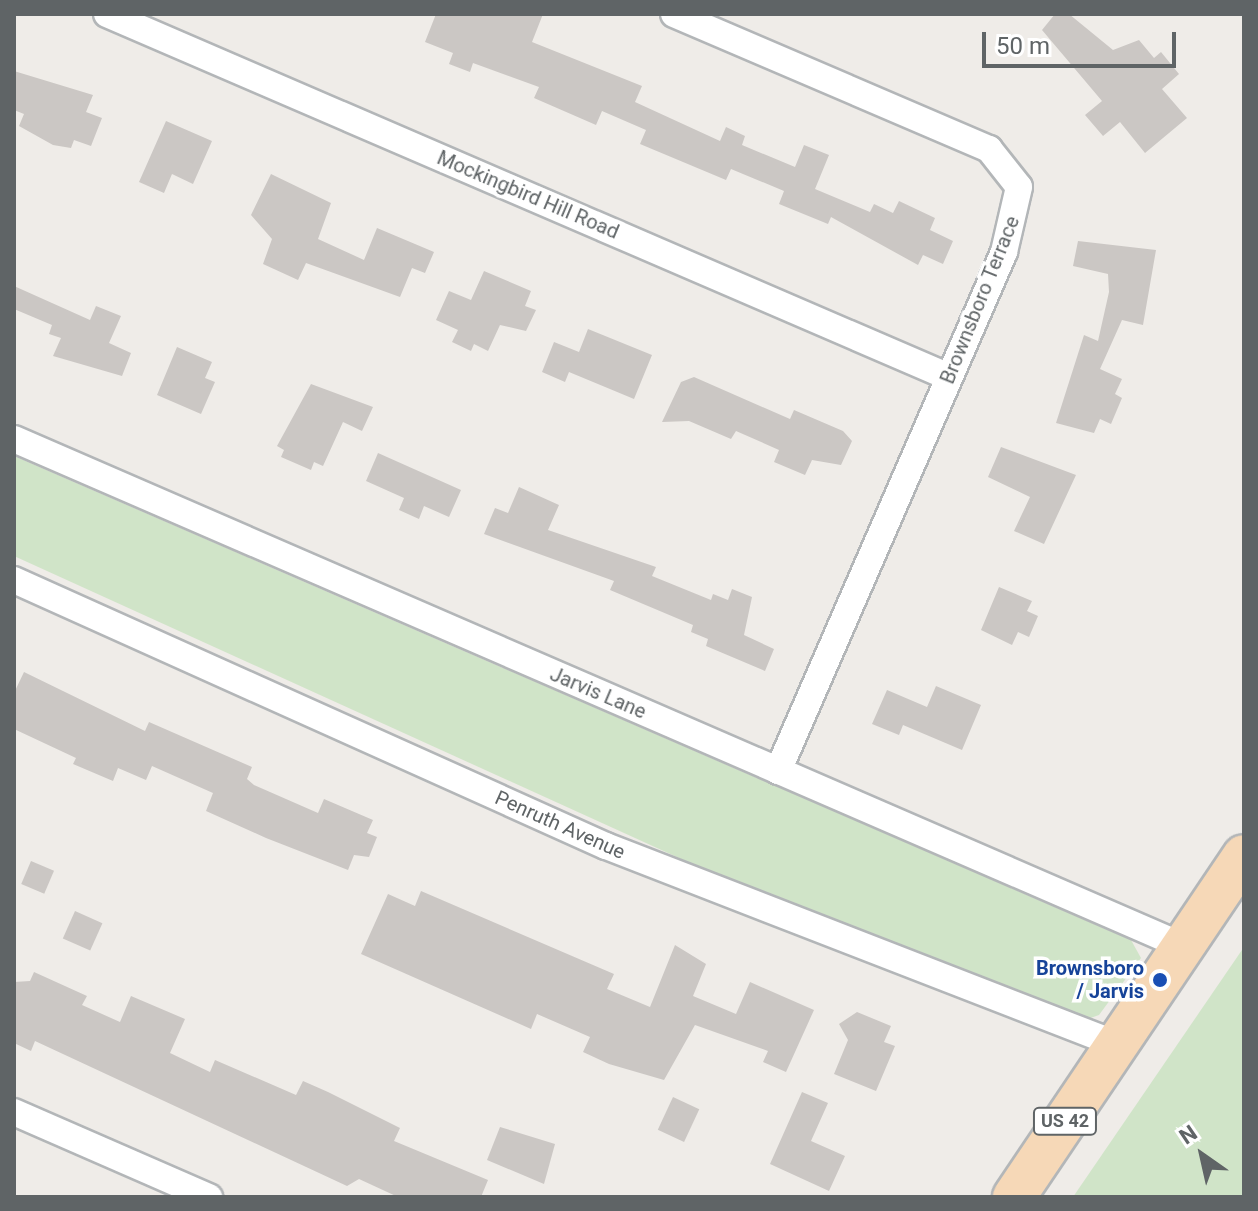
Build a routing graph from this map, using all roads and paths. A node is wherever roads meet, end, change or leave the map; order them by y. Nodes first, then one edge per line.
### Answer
1 (107, 14) edge
2 (674, 14) edge
3 (142, 21) edge
4 (949, 377) junction
5 (14, 439) edge
6 (14, 580) edge
7 (778, 771) junction
8 (1244, 856) edge
9 (1183, 946) junction
10 (1116, 1044) junction
11 (14, 1112) edge
12 (209, 1197) edge
13 (1014, 1197) edge

1 - 3 street, Mockingbird Hill Road
2 - 4 street, Brownsboro Terrace
3 - 4 street, Mockingbird Hill Road
4 - 7 street, Brownsboro Terrace
5 - 7 street, Jarvis Lane
6 - 10 street, Penruth Avenue
7 - 9 street, Jarvis Lane
8 - 9 main road, US 42
9 - 10 main road, US 42
10 - 13 main road, US 42
11 - 12 street

